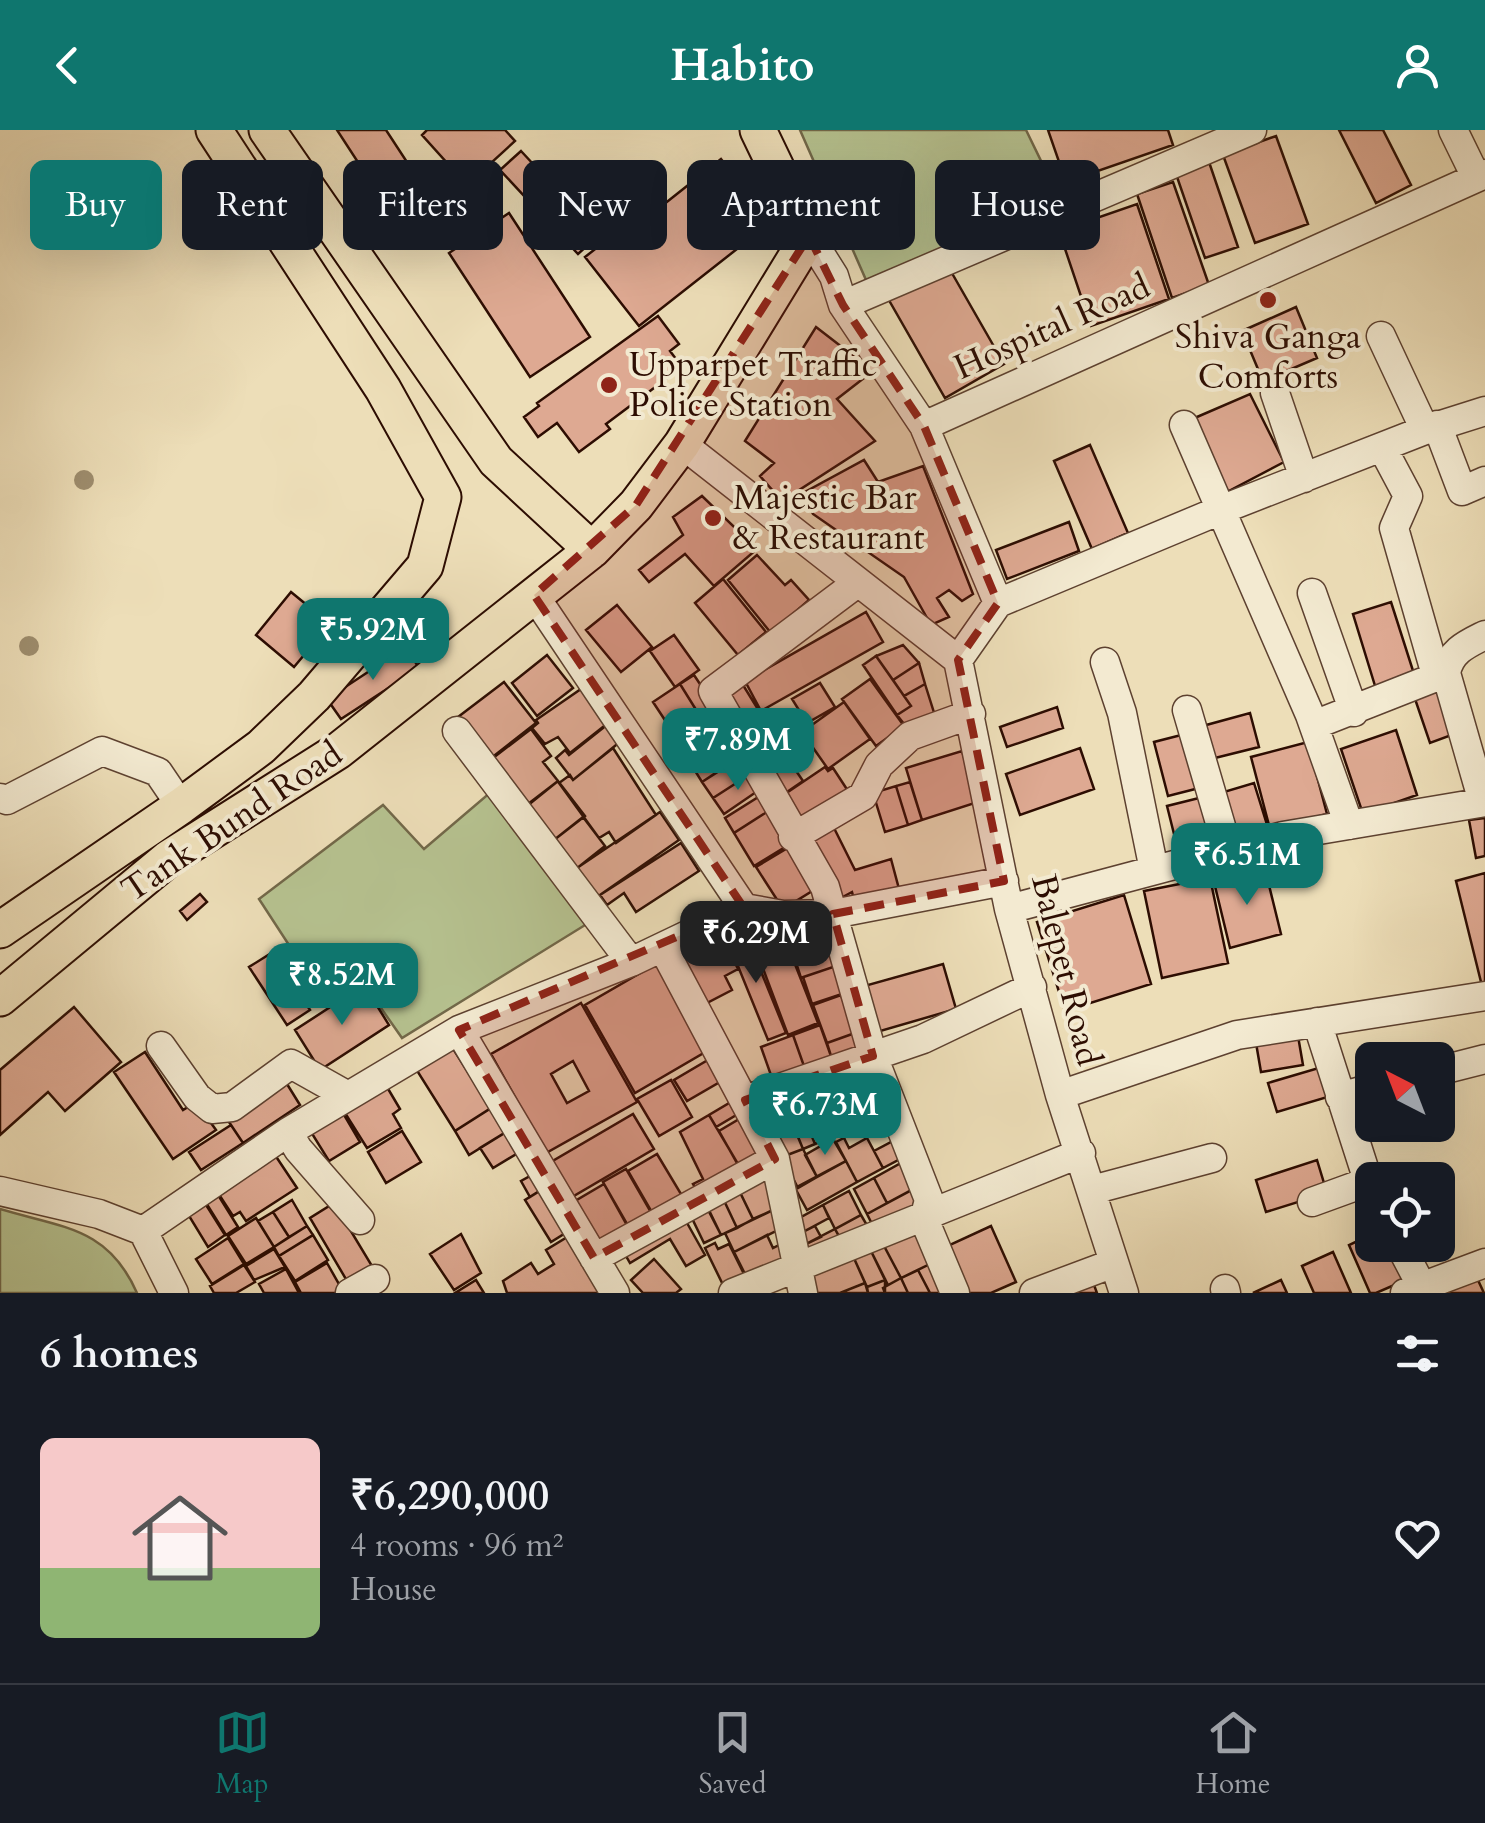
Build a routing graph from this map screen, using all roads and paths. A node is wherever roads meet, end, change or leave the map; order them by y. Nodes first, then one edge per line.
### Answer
1 (214, 130) edge
2 (267, 130) edge
3 (758, 130) edge
4 (1252, 130) edge
5 (1453, 130) edge
6 (773, 160) edge
7 (1481, 176) edge
8 (801, 250) edge
9 (818, 250) edge
10 (843, 305) junction
11 (1381, 336) dead end
12 (426, 364) junction
13 (383, 389) junction
14 (1274, 393) dead end
15 (1485, 411) edge
16 (1184, 425) dead end
17 (924, 426) junction
18 (1431, 428) junction
19 (682, 444) junction
20 (1383, 449) junction
21 (1304, 478) junction
22 (1485, 481) edge
23 (1223, 509) junction
24 (592, 550) junction
25 (857, 583) junction
26 (1312, 593) dead end
27 (534, 595) junction
28 (998, 603) junction
29 (1485, 635) edge
30 (958, 660) junction
31 (1105, 662) dead end
32 (1441, 674) junction
33 (1187, 710) dead end
34 (1354, 712) junction
35 (971, 714) junction
36 (1314, 725) junction
37 (457, 731) dead end
38 (0, 798) edge
39 (1484, 802) edge
40 (181, 806) junction
41 (1348, 824) junction
42 (794, 836) junction
43 (1228, 850) junction
44 (1154, 870) junction
45 (1006, 895) junction
46 (744, 908) junction
47 (834, 914) junction
48 (4, 920) edge
49 (663, 948) junction
50 (631, 962) junction
51 (1032, 987) junction
52 (1485, 996) edge
53 (0, 998) edge
54 (1317, 1022) junction
55 (459, 1030) junction
56 (161, 1046) dead end
57 (873, 1056) junction
58 (1485, 1059) edge
59 (1455, 1067) edge
60 (1355, 1093) edge
61 (1060, 1095) junction
62 (348, 1096) junction
63 (1340, 1097) junction
64 (745, 1100) junction
65 (288, 1132) junction
66 (1082, 1153) junction
67 (775, 1158) junction
68 (1212, 1158) dead end
69 (1361, 1162) edge
70 (1092, 1190) junction
71 (0, 1191) edge
72 (1355, 1192) edge
73 (1312, 1202) dead end
74 (924, 1218) junction
75 (360, 1220) dead end
76 (143, 1231) junction
77 (594, 1258) junction
78 (1405, 1262) edge
79 (1485, 1263) edge
80 (1114, 1264) junction
81 (375, 1279) dead end
82 (801, 1281) edge
83 (1413, 1290) edge
84 (174, 1293) edge
85 (350, 1293) edge
86 (615, 1293) edge
87 (732, 1293) edge
88 (956, 1293) edge
89 (1034, 1293) edge
90 (1124, 1293) edge

1 - 13 main road, Tank Bund Road
2 - 12 main road
3 - 6 main road
4 - 10 street
5 - 7 street
7 - 17 street, Hospital Road
8 - 19 main road, Tank Bund Road
9 - 10 street
10 - 17 street
11 - 18 street
12 - 13 main road
12 - 24 main road
13 - 40 main road, Tank Bund Road
14 - 21 street
15 - 18 street
16 - 23 street
17 - 28 street
18 - 20 street
18 - 22 street
19 - 24 main road, Tank Bund Road
19 - 25 street
20 - 21 street
20 - 32 street
21 - 23 street
23 - 28 street
23 - 36 street
24 - 27 main road, Tank Bund Road
25 - 30 street
25 - 42 street
26 - 34 street
27 - 46 street
27 - 53 main road, Tank Bund Road
28 - 30 street
29 - 32 street
30 - 35 street, Balepet Road
31 - 44 street
32 - 34 street
32 - 39 street
33 - 43 street
34 - 36 street
35 - 42 street
35 - 45 street, Balepet Road
36 - 41 street
37 - 50 street
38 - 40 street
39 - 41 street
40 - 48 main road, Tank Bund Road
41 - 43 street
42 - 47 street
43 - 44 street
44 - 45 street
45 - 47 street
45 - 51 street, Balepet Road
46 - 47 street
46 - 49 street
47 - 57 street
49 - 50 street
49 - 64 street
50 - 55 street
51 - 57 street
51 - 61 street, Balepet Road
52 - 54 street
54 - 61 street
54 - 63 street
55 - 62 street
55 - 77 street
56 - 62 street
57 - 64 street
57 - 74 street
58 - 59 street
60 - 63 street
61 - 66 street, Balepet Road
62 - 65 street
63 - 69 street
64 - 67 street
65 - 75 street
65 - 76 street
66 - 70 street, Balepet Road
66 - 74 street
67 - 77 street
67 - 82 street
68 - 70 street
70 - 80 street, Balepet Road
71 - 76 street
72 - 73 street
74 - 82 street
74 - 88 street
76 - 84 street
77 - 86 street
78 - 83 street
79 - 83 street
80 - 89 street
80 - 90 street, Balepet Road
81 - 85 street
82 - 87 street

